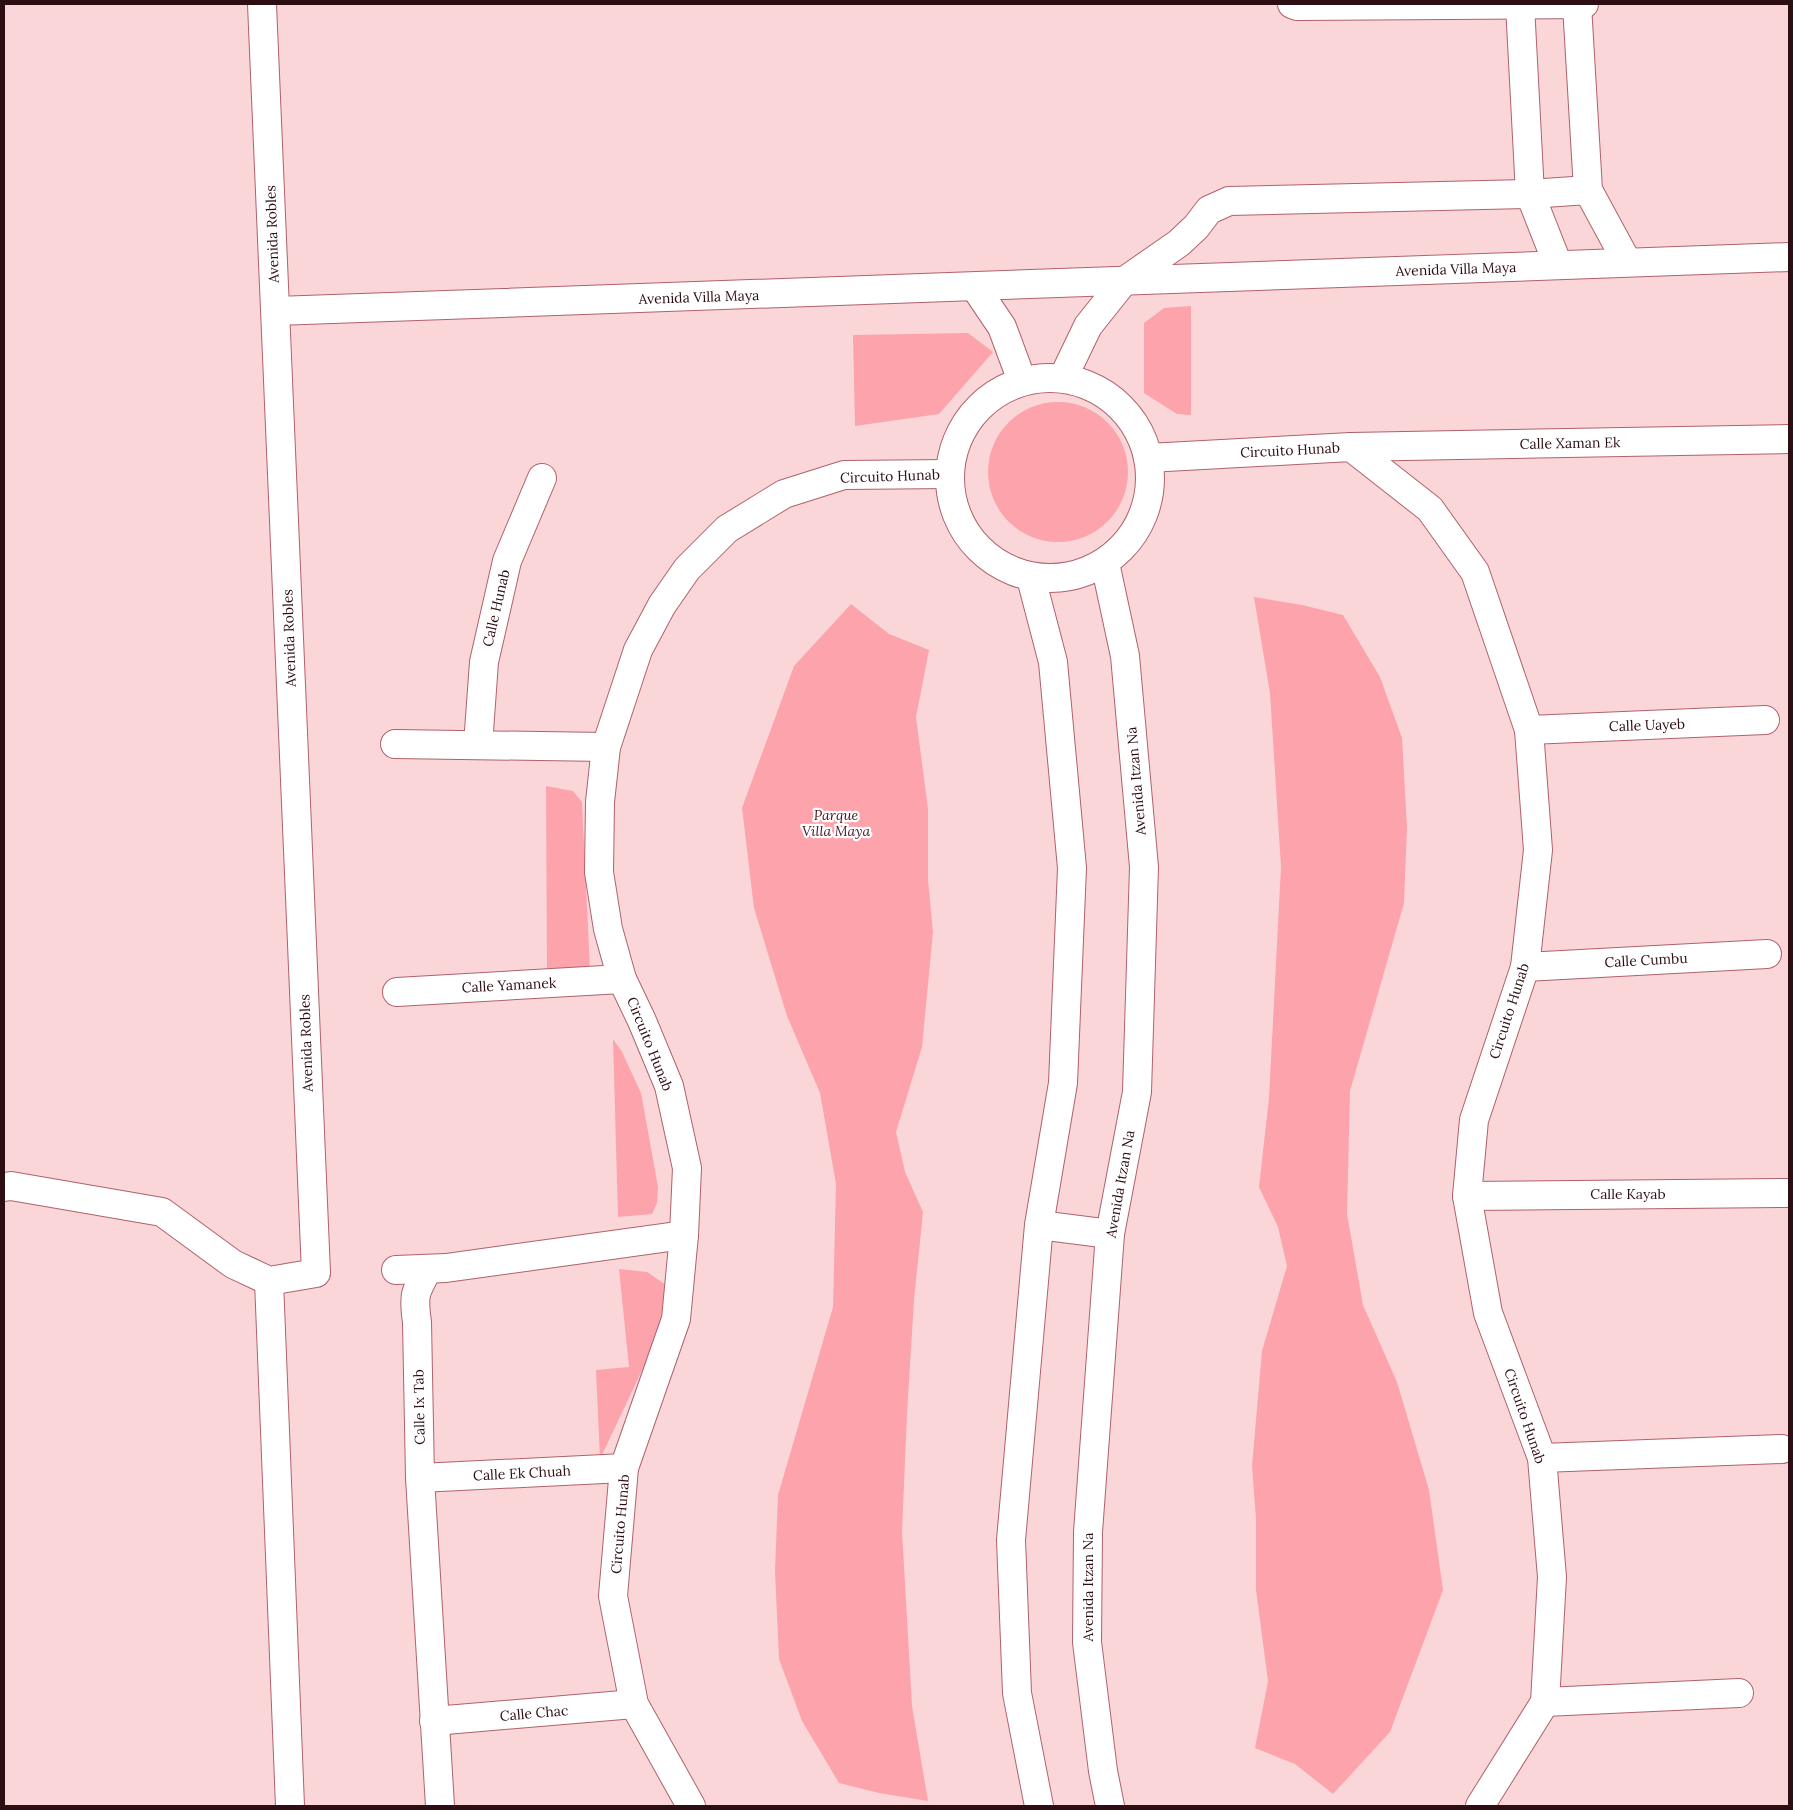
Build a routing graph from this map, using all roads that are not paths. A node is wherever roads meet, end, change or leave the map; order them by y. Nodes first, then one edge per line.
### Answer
1 (262, 4) edge
2 (1292, 4) edge
3 (1581, 4) edge
4 (1520, 5) edge
5 (1588, 190) junction
6 (1530, 194) junction
7 (1789, 257) edge
8 (1627, 262) junction
9 (1558, 265) junction
10 (1123, 282) junction
11 (975, 287) junction
12 (276, 311) junction
13 (1063, 378) junction
14 (1022, 381) junction
15 (1789, 439) edge
16 (1351, 447) junction
17 (1148, 458) junction
18 (949, 474) junction
19 (542, 478) dead end
20 (1104, 563) junction
21 (1032, 578) junction
22 (1765, 720) dead end
23 (1529, 730) junction
24 (395, 744) dead end
25 (478, 745) junction
26 (606, 747) junction
27 (1768, 954) dead end
28 (1525, 966) junction
29 (622, 979) junction
30 (397, 992) dead end
31 (4, 1187) edge
32 (1789, 1193) edge
33 (1467, 1196) junction
34 (1040, 1225) junction
35 (1110, 1234) junction
36 (684, 1235) junction
37 (428, 1269) junction
38 (396, 1270) dead end
39 (269, 1281) junction
40 (1782, 1449) dead end
41 (1542, 1458) junction
42 (624, 1468) junction
43 (420, 1478) junction
44 (1739, 1693) dead end
45 (1545, 1702) junction
46 (634, 1704) junction
47 (434, 1721) junction
48 (290, 1806) edge
49 (440, 1806) edge
50 (691, 1806) edge
51 (1039, 1806) edge
52 (1110, 1806) edge
53 (1480, 1806) edge

1 - 12 street, Avenida Robles
2 - 4 street
3 - 4 street
3 - 5 street
4 - 6 street
5 - 6 street
5 - 8 street
6 - 9 street
6 - 10 street
7 - 8 street, Avenida Villa Maya
8 - 9 street, Avenida Villa Maya
9 - 10 street, Avenida Villa Maya
10 - 11 street, Avenida Villa Maya
10 - 13 street
11 - 12 street, Avenida Villa Maya
11 - 14 street
12 - 39 street, Avenida Robles
13 - 14 street
13 - 17 street
14 - 18 street
15 - 16 street, Calle Xaman Ek
16 - 17 street, Circuito Hunab
16 - 23 street, Circuito Hunab
17 - 20 street
18 - 21 street
18 - 26 street, Circuito Hunab
19 - 25 street, Calle Hunab
20 - 21 street
20 - 35 street, Avenida Itzan Na
21 - 34 street
22 - 23 street, Calle Uayeb
23 - 28 street, Circuito Hunab
24 - 25 street
25 - 26 street
26 - 29 street, Circuito Hunab
27 - 28 street, Calle Cumbu
28 - 33 street, Circuito Hunab
29 - 30 street, Calle Yamanek
29 - 36 street, Circuito Hunab
31 - 39 street
32 - 33 street, Calle Kayab
33 - 41 street, Circuito Hunab
34 - 35 street
34 - 51 street
35 - 52 street, Avenida Itzan Na
36 - 37 street
36 - 42 street, Circuito Hunab
37 - 38 street
37 - 43 street, Calle Ix Tab
39 - 48 street
40 - 41 street
41 - 45 street, Circuito Hunab
42 - 43 street, Calle Ek Chuah
42 - 46 street, Circuito Hunab
43 - 47 street, Calle Ix Tab
44 - 45 street
45 - 53 street, Circuito Hunab
46 - 47 street, Calle Chac
46 - 50 street, Circuito Hunab
47 - 49 street, Calle Ix Tab

